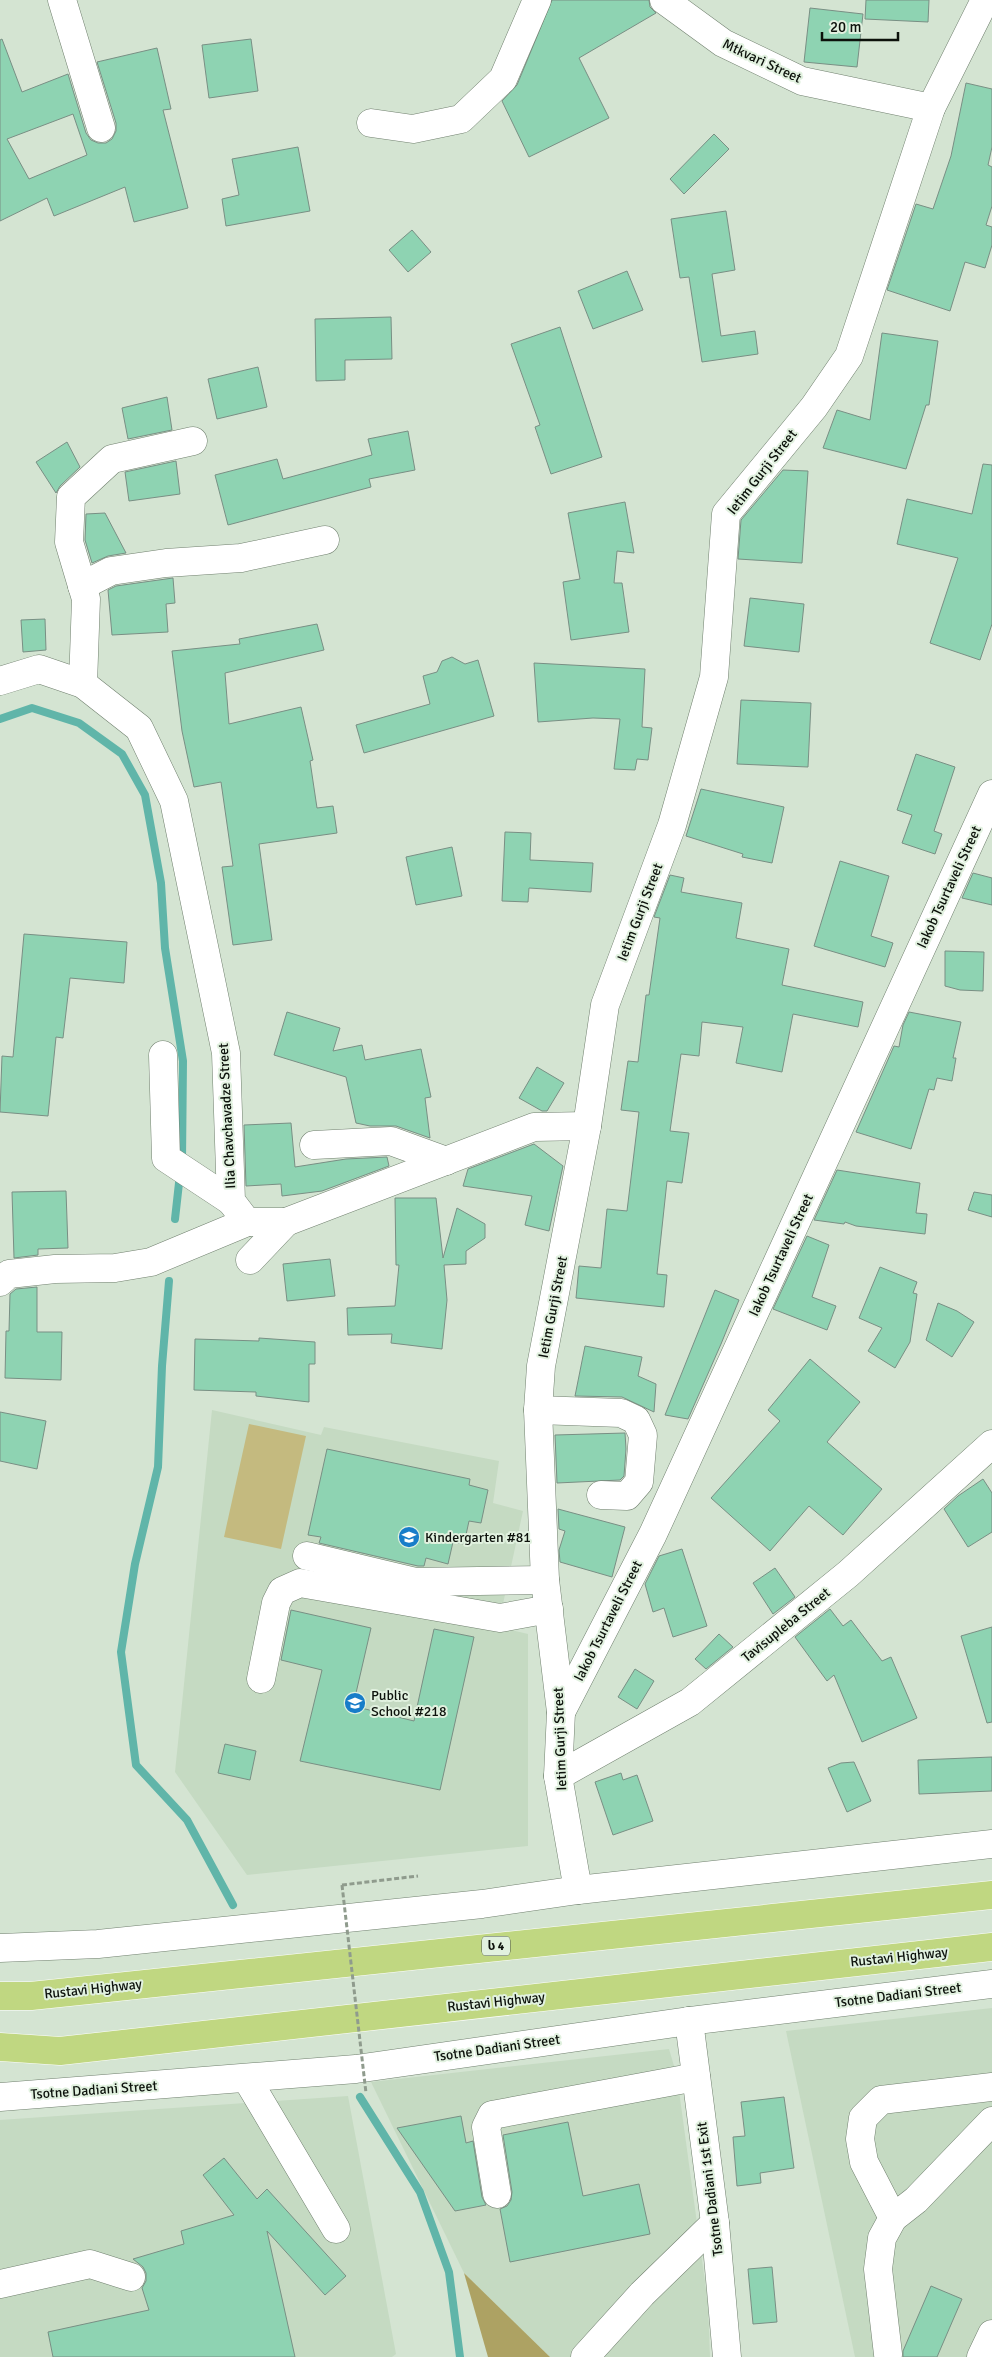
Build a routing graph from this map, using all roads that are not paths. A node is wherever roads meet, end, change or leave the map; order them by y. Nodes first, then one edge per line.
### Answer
1 (62, 0) edge
2 (538, 0) edge
3 (664, 0) edge
4 (985, 0) edge
5 (931, 108) junction
6 (371, 124) dead end
7 (101, 128) dead end
8 (193, 441) dead end
9 (325, 540) dead end
10 (82, 586) junction
11 (0, 681) edge
12 (83, 684) junction
13 (992, 794) edge
14 (163, 1055) dead end
15 (587, 1126) junction
16 (314, 1145) dead end
17 (446, 1161) junction
18 (239, 1211) junction
19 (286, 1222) junction
20 (250, 1260) dead end
21 (0, 1282) edge
22 (538, 1410) junction
23 (992, 1444) edge
24 (601, 1495) dead end
25 (307, 1556) dead end
26 (545, 1580) junction
27 (549, 1609) junction
28 (261, 1679) dead end
29 (562, 1712) junction
30 (558, 1776) junction
31 (992, 1844) edge
32 (578, 1890) junction
33 (992, 1895) edge
34 (992, 1947) edge
35 (0, 1948) edge
36 (992, 1984) edge
37 (0, 1996) edge
38 (689, 2021) junction
39 (0, 2047) edge
40 (696, 2077) junction
41 (0, 2078) edge
42 (246, 2079) junction
43 (992, 2087) edge
44 (74, 2091) junction
45 (0, 2097) edge
46 (992, 2121) edge
47 (497, 2194) dead end
48 (893, 2218) junction
49 (714, 2223) junction
50 (336, 2229) dead end
51 (131, 2277) dead end
52 (0, 2284) edge
53 (600, 2351) edge
54 (888, 2354) dead end
55 (727, 2357) edge

1 - 7 street
2 - 6 street
3 - 5 street, Mtkvari Street
4 - 5 street, Ietim Gurji Street
5 - 15 street, Ietim Gurji Street
8 - 10 street
9 - 10 street
10 - 12 street
11 - 12 street, Ilia Chavchavadze Street
12 - 18 street, Ilia Chavchavadze Street
13 - 29 street, Iakob Tsurtaveli Street
14 - 18 street
15 - 17 street
15 - 22 street, Ietim Gurji Street
16 - 17 street
17 - 19 street
18 - 19 street
18 - 21 street
19 - 20 street
22 - 24 street
22 - 26 street, Ietim Gurji Street
23 - 30 street, Tavisupleba Street
25 - 26 street
26 - 27 street, Ietim Gurji Street
27 - 28 street
27 - 29 street, Ietim Gurji Street
29 - 30 street, Ietim Gurji Street
30 - 32 street, Ietim Gurji Street
31 - 32 street
32 - 35 street
33 - 37 highway, Rustavi Highway / ს 4
34 - 39 highway, Rustavi Highway
36 - 38 street, Tsotne Dadiani Street
38 - 40 street, Tsotne Dadiani 1st Exit
38 - 42 street, Tsotne Dadiani Street
40 - 47 street
40 - 49 street, Tsotne Dadiani 1st Exit
41 - 44 street
42 - 44 street, Tsotne Dadiani Street
42 - 50 street
43 - 48 street
44 - 45 street, Tsotne Dadiani Street
46 - 48 street
48 - 54 street
49 - 53 street
49 - 55 street, Tsotne Dadiani 1st Exit
51 - 52 street

